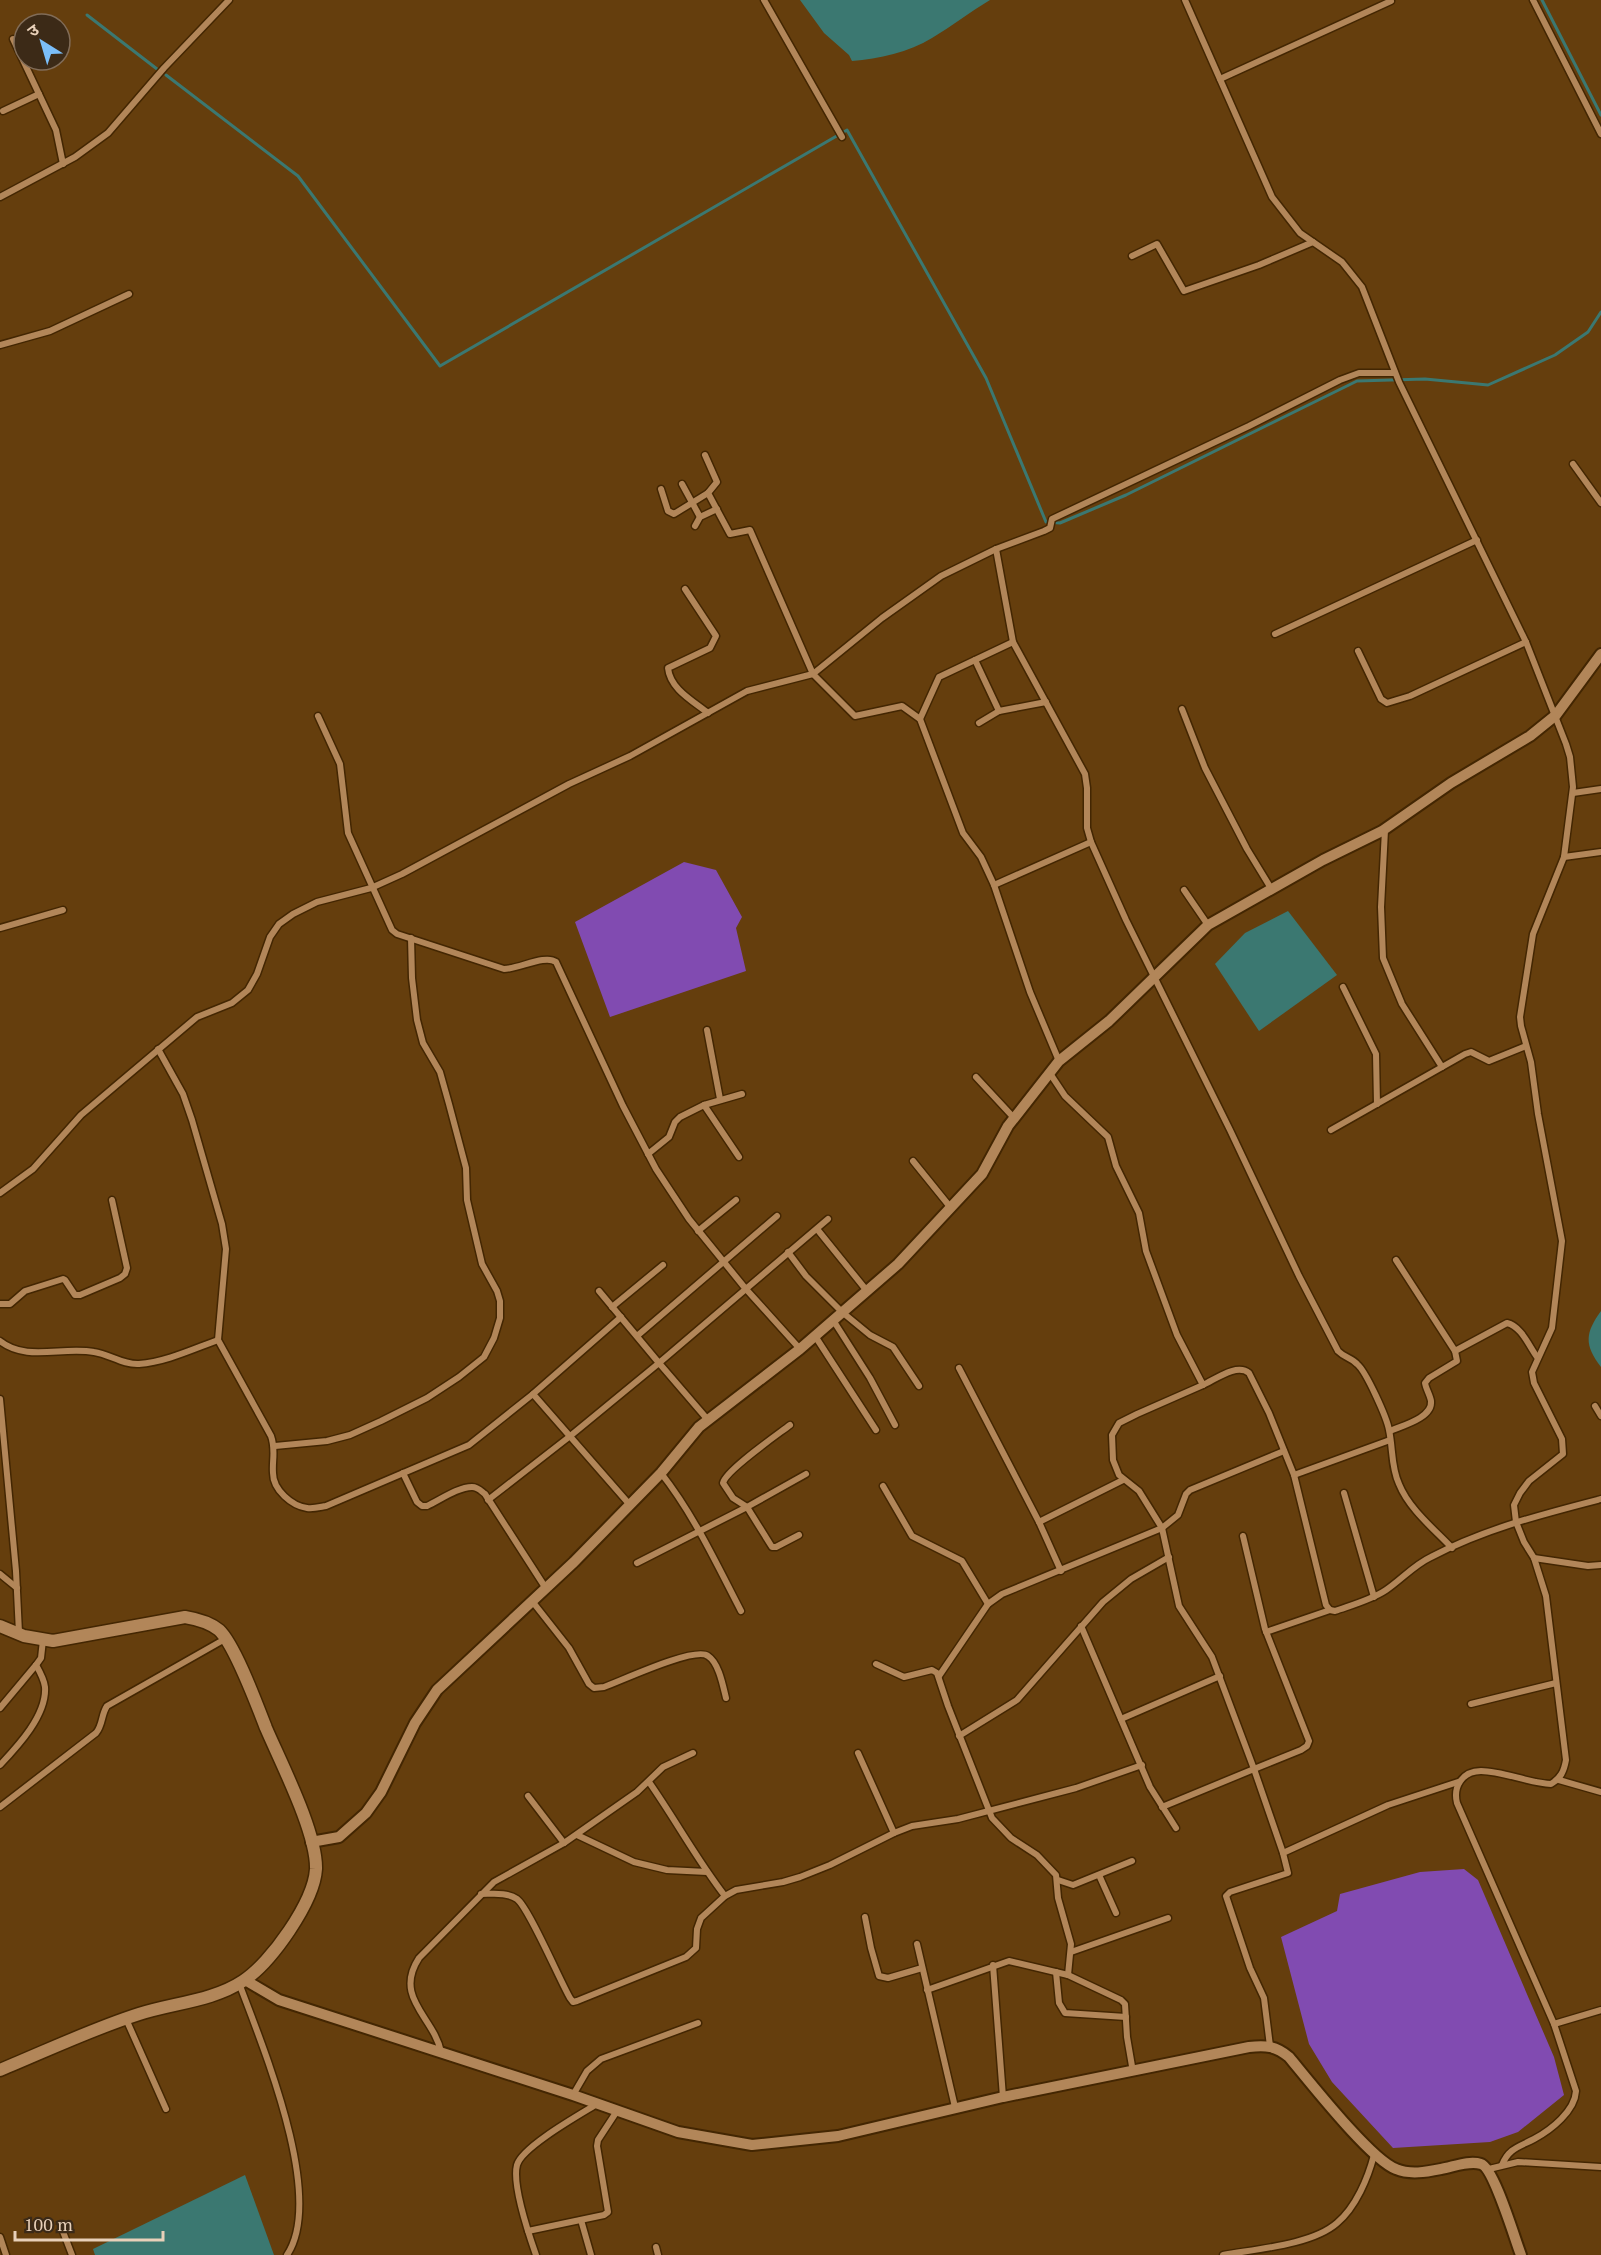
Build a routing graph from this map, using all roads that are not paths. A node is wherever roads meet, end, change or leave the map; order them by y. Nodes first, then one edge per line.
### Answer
1 (229, 0) edge
2 (764, 0) edge
3 (1185, 0) edge
4 (1533, 0) edge
5 (1392, 1) edge
6 (29, 72) edge
7 (1220, 79) junction
8 (39, 94) junction
9 (3, 111) dead end
10 (1601, 134) edge
11 (842, 137) dead end
12 (63, 164) junction
13 (0, 197) edge
14 (1313, 242) junction
15 (1132, 256) dead end
16 (129, 294) dead end
17 (0, 345) edge
18 (1395, 373) junction
19 (705, 455) dead end
20 (1573, 464) dead end
21 (682, 484) dead end
22 (661, 489) dead end
23 (708, 492) junction
24 (1601, 503) edge
25 (692, 504) junction
26 (717, 509) junction
27 (700, 518) junction
28 (695, 526) dead end
29 (1477, 540) junction
30 (996, 549) junction
31 (685, 589) dead end
32 (1275, 634) dead end
33 (1013, 642) junction
34 (1526, 642) junction
35 (1358, 651) dead end
36 (1601, 654) edge
37 (975, 660) junction
38 (813, 674) junction
39 (1046, 702) junction
40 (1182, 709) dead end
41 (999, 711) junction
42 (708, 713) junction
43 (1556, 715) junction
44 (318, 716) dead end
45 (920, 719) junction
46 (979, 723) dead end
47 (1601, 789) edge
48 (1573, 793) junction
49 (1385, 829) junction
50 (1091, 842) junction
51 (1601, 852) edge
52 (1564, 857) junction
53 (994, 885) junction
54 (371, 888) junction
55 (1184, 890) dead end
56 (1272, 890) junction
57 (63, 910) dead end
58 (1208, 924) junction
59 (0, 928) edge
60 (411, 938) junction
61 (1155, 978) junction
62 (1343, 987) dead end
63 (707, 1030) dead end
64 (158, 1049) junction
65 (1528, 1049) junction
66 (1059, 1061) junction
67 (1442, 1067) junction
68 (1049, 1071) junction
69 (976, 1077) dead end
70 (742, 1094) dead end
71 (720, 1098) junction
72 (1377, 1104) junction
73 (704, 1105) junction
74 (1014, 1118) junction
75 (1331, 1130) dead end
76 (648, 1154) junction
77 (739, 1157) dead end
78 (913, 1161) dead end
79 (0, 1192) edge
80 (112, 1200) dead end
81 (736, 1200) dead end
82 (951, 1208) junction
83 (777, 1216) dead end
84 (828, 1220) dead end
85 (817, 1229) junction
86 (698, 1231) junction
87 (788, 1252) junction
88 (1396, 1260) dead end
89 (724, 1262) junction
90 (663, 1265) dead end
91 (745, 1288) junction
92 (598, 1291) dead end
93 (867, 1291) junction
94 (0, 1304) edge
95 (612, 1307) junction
96 (842, 1312) junction
97 (621, 1317) junction
98 (833, 1320) junction
99 (815, 1335) junction
100 (637, 1336) junction
101 (218, 1340) junction
102 (0, 1341) edge
103 (800, 1349) junction
104 (1455, 1351) junction
105 (1537, 1357) junction
106 (659, 1363) junction
107 (959, 1368) dead end
108 (1203, 1385) junction
109 (919, 1386) dead end
110 (533, 1394) junction
111 (0, 1400) edge
112 (1595, 1406) dead end
113 (1601, 1416) edge
114 (708, 1420) junction
115 (790, 1425) dead end
116 (895, 1425) dead end
117 (876, 1430) dead end
118 (1390, 1431) junction
119 (570, 1437) junction
120 (1390, 1440) junction
121 (275, 1446) junction
122 (1284, 1451) junction
123 (404, 1473) junction
124 (661, 1473) junction
125 (806, 1474) dead end
126 (1294, 1475) junction
127 (1123, 1480) junction
128 (883, 1486) dead end
129 (1344, 1492) dead end
130 (1601, 1499) edge
131 (488, 1500) junction
132 (630, 1505) junction
133 (747, 1507) junction
134 (1038, 1522) junction
135 (1516, 1522) junction
136 (1162, 1528) junction
137 (700, 1531) junction
138 (799, 1535) dead end
139 (1243, 1536) dead end
140 (1452, 1548) junction
141 (1169, 1557) junction
142 (1534, 1558) junction
143 (637, 1563) dead end
144 (1601, 1565) edge
145 (1061, 1571) junction
146 (0, 1574) edge
147 (545, 1587) junction
148 (17, 1588) junction
149 (1374, 1597) junction
150 (532, 1600) junction
151 (988, 1604) junction
152 (1330, 1610) junction
153 (741, 1611) dead end
154 (0, 1626) edge
155 (1081, 1626) junction
156 (1266, 1632) junction
157 (20, 1634) junction
158 (225, 1639) junction
159 (43, 1640) junction
160 (876, 1664) dead end
161 (36, 1665) junction
162 (939, 1676) junction
163 (1220, 1677) junction
164 (1556, 1683) junction
165 (726, 1698) dead end
166 (1471, 1704) dead end
167 (0, 1708) edge
168 (1121, 1719) junction
169 (959, 1736) junction
170 (858, 1753) dead end
171 (693, 1754) dead end
172 (0, 1765) edge
173 (1142, 1765) junction
174 (1254, 1769) junction
175 (1558, 1780) junction
176 (648, 1782) junction
177 (1458, 1782) junction
178 (1601, 1792) edge
179 (528, 1796) dead end
180 (0, 1807) edge
181 (1162, 1807) junction
182 (988, 1810) junction
183 (1176, 1827) dead end
184 (894, 1833) junction
185 (577, 1835) junction
186 (311, 1842) junction
187 (564, 1843) junction
188 (1283, 1853) junction
189 (1131, 1861) dead end
190 (707, 1872) junction
191 (1099, 1875) junction
192 (1058, 1880) junction
193 (481, 1894) junction
194 (724, 1896) junction
195 (1116, 1913) dead end
196 (865, 1917) dead end
197 (1168, 1918) dead end
198 (917, 1944) dead end
199 (1071, 1952) junction
200 (993, 1965) junction
201 (922, 1968) junction
202 (1056, 1972) junction
203 (1068, 1975) junction
204 (242, 1981) junction
205 (927, 1990) junction
206 (1601, 2010) edge
207 (1126, 2017) junction
208 (126, 2019) junction
209 (698, 2023) dead end
210 (1554, 2024) junction
211 (1270, 2046) junction
212 (441, 2052) junction
213 (0, 2070) edge
214 (1133, 2072) junction
215 (573, 2096) junction
216 (1003, 2097) junction
217 (597, 2104) junction
218 (955, 2107) junction
219 (166, 2109) dead end
220 (617, 2111) junction
221 (1374, 2155) junction
222 (1502, 2165) junction
223 (1601, 2168) edge
224 (1489, 2169) junction
225 (581, 2220) junction
226 (62, 2229) dead end
227 (528, 2231) junction
228 (0, 2237) edge
229 (656, 2247) dead end
230 (6, 2255) edge
231 (72, 2255) edge
232 (287, 2255) edge
233 (536, 2255) edge
234 (591, 2255) edge
235 (658, 2255) edge
236 (1223, 2255) edge
237 (1521, 2255) edge

1 - 12 street
2 - 11 street
3 - 7 street
4 - 10 street
5 - 7 street
6 - 8 street
7 - 14 street
8 - 9 street
8 - 12 street
12 - 13 street
14 - 15 street
14 - 18 street
16 - 17 street
18 - 29 street
18 - 30 street
19 - 23 street
20 - 24 street
21 - 25 street
22 - 25 street
23 - 25 street
23 - 26 street
25 - 27 street
26 - 27 street
26 - 38 street
27 - 28 street
29 - 32 street
29 - 34 street
30 - 33 street
30 - 38 street
31 - 42 street
33 - 37 street
33 - 39 street
34 - 35 street
34 - 43 street
36 - 43 street
37 - 41 street
37 - 45 street
38 - 42 street
38 - 45 street
39 - 41 street
39 - 50 street
40 - 56 street
41 - 46 street
42 - 54 street
43 - 48 street
43 - 49 street
44 - 54 street
45 - 53 street
47 - 48 street
48 - 52 street
49 - 56 street
49 - 67 street
50 - 53 street
50 - 61 street
51 - 52 street
52 - 65 street
53 - 66 street
54 - 60 street
54 - 64 street
55 - 58 street
56 - 58 street
57 - 59 street
58 - 61 street
60 - 76 street
60 - 121 street
61 - 66 street
61 - 118 street
62 - 72 street
63 - 71 street
64 - 79 street
64 - 101 street
65 - 67 street
65 - 105 street
66 - 68 street
67 - 72 street
68 - 74 street
68 - 108 street
69 - 74 street
70 - 71 street
71 - 73 street
72 - 75 street
73 - 76 street
73 - 77 street
74 - 82 street
76 - 86 street
78 - 82 street
80 - 94 street
81 - 86 street
82 - 93 street
83 - 89 street
84 - 85 street
85 - 87 street
85 - 93 street
86 - 89 street
87 - 91 street
87 - 96 street
88 - 104 street
89 - 91 street
89 - 100 street
90 - 95 street
91 - 103 street
91 - 106 street
92 - 95 street
93 - 96 street
95 - 97 street
96 - 98 street
96 - 109 street
97 - 100 street
97 - 110 street
98 - 99 street
98 - 116 street
99 - 103 street
99 - 117 street
100 - 106 street
101 - 102 street
101 - 121 street
103 - 114 street
104 - 105 street
104 - 118 street
105 - 135 street
106 - 114 street
106 - 119 street
107 - 134 street
108 - 122 street
108 - 127 street
110 - 119 street
110 - 123 street
111 - 148 street
112 - 113 street
114 - 124 street
115 - 133 street
118 - 120 street
119 - 131 street
119 - 132 street
120 - 126 street
120 - 140 street
121 - 123 street
122 - 126 street
122 - 136 street
123 - 131 street
124 - 132 street
124 - 137 street
125 - 133 street
126 - 152 street
127 - 134 street
127 - 136 street
128 - 151 street
129 - 149 street
130 - 135 street
131 - 147 street
132 - 147 street
133 - 137 street
133 - 138 street
134 - 145 street
135 - 140 street
135 - 142 street
136 - 141 street
136 - 145 street
137 - 143 street
137 - 153 street
139 - 156 street
140 - 149 street
141 - 155 street
141 - 163 street
142 - 144 street
142 - 164 street
145 - 151 street
146 - 148 street
147 - 150 street
148 - 157 street
149 - 152 street
150 - 165 street
150 - 186 street
151 - 162 street
152 - 156 street
154 - 157 main road
155 - 168 street
155 - 169 street
156 - 174 street
157 - 159 main road
158 - 159 main road
158 - 180 street
158 - 186 main road
159 - 161 street
160 - 162 street
161 - 167 street
161 - 172 street
162 - 169 street
163 - 168 street
163 - 174 street
164 - 166 street
164 - 175 street
168 - 173 street
169 - 182 street
170 - 184 street
171 - 176 street
173 - 181 street
173 - 182 street
174 - 181 street
174 - 188 street
175 - 177 street
175 - 178 street
176 - 185 street
176 - 190 street
177 - 188 street
177 - 210 street
179 - 187 street
181 - 183 street
182 - 184 street
182 - 192 street
184 - 194 street
185 - 187 street
185 - 190 street
186 - 204 main road
187 - 193 street
188 - 211 street
189 - 191 street
190 - 194 street
191 - 192 street
191 - 195 street
192 - 199 street
193 - 194 street
193 - 212 street
196 - 201 street
197 - 199 street
198 - 201 street
199 - 203 street
200 - 202 street
200 - 205 street
200 - 216 street
201 - 205 street
202 - 203 street
202 - 207 street
203 - 207 street
204 - 208 main road
204 - 212 street
204 - 232 street
205 - 218 street
206 - 210 street
207 - 214 street
208 - 213 main road
208 - 219 street
209 - 215 street
210 - 222 street
211 - 214 street
211 - 221 street
212 - 215 street
214 - 216 street
215 - 217 street
216 - 218 street
217 - 220 street
217 - 227 street
218 - 220 street
220 - 225 street
221 - 224 street
221 - 236 street
222 - 223 street
222 - 224 street
224 - 237 street
225 - 227 street
225 - 234 street
226 - 231 street
227 - 233 street
228 - 230 street
229 - 235 street

